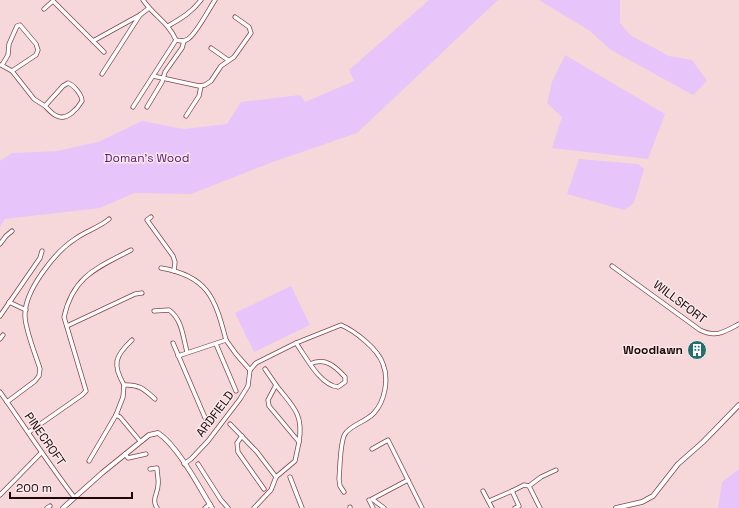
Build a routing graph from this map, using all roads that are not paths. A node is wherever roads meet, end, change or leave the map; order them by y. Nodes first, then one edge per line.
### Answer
1 (143, 0) edge
2 (201, 0) edge
3 (215, 0) edge
4 (149, 8) junction
5 (44, 9) dead end
6 (140, 15) junction
7 (235, 17) dead end
8 (168, 26) junction
9 (93, 40) junction
10 (176, 40) junction
11 (185, 40) junction
12 (211, 48) dead end
13 (104, 52) dead end
14 (228, 60) junction
15 (1, 65) edge
16 (12, 71) junction
17 (102, 74) dead end
18 (153, 76) junction
19 (163, 79) junction
20 (201, 86) junction
21 (45, 106) junction
22 (133, 107) dead end
23 (147, 107) dead end
24 (186, 116) dead end
25 (151, 217) dead end
26 (109, 219) dead end
27 (12, 231) dead end
28 (0, 244) edge
29 (131, 250) dead end
30 (42, 251) dead end
31 (612, 266) dead end
32 (160, 268) dead end
33 (174, 271) junction
34 (142, 293) dead end
35 (9, 302) junction
36 (26, 310) junction
37 (154, 311) dead end
38 (0, 316) edge
39 (739, 324) edge
40 (67, 326) junction
41 (3, 335) dead end
42 (0, 339) edge
43 (132, 340) dead end
44 (226, 340) junction
45 (173, 343) dead end
46 (296, 343) junction
47 (216, 344) junction
48 (187, 352) junction
49 (178, 356) junction
50 (310, 364) junction
51 (265, 369) dead end
52 (250, 370) junction
53 (124, 385) junction
54 (276, 385) junction
55 (236, 391) dead end
56 (0, 392) edge
57 (155, 399) dead end
58 (7, 402) junction
59 (739, 405) edge
60 (116, 415) junction
61 (213, 417) dead end
62 (230, 424) dead end
63 (29, 432) junction
64 (242, 436) junction
65 (140, 442) junction
66 (299, 442) junction
67 (372, 449) dead end
68 (41, 453) junction
69 (125, 454) junction
70 (146, 454) dead end
71 (89, 461) dead end
72 (184, 464) junction
73 (198, 464) dead end
74 (150, 469) dead end
75 (556, 470) dead end
76 (276, 477) junction
77 (290, 477) dead end
78 (408, 480) junction
79 (529, 486) junction
80 (264, 489) dead end
81 (483, 491) dead end
82 (512, 491) junction
83 (344, 492) dead end
84 (0, 495) edge
85 (74, 497) junction
86 (369, 500) dead end
87 (489, 501) junction
88 (211, 506) edge
89 (421, 507) edge
90 (520, 507) edge
91 (63, 508) edge
92 (157, 508) edge
93 (205, 508) edge
94 (228, 508) edge
95 (254, 508) edge
96 (302, 508) edge
97 (373, 508) edge
98 (384, 508) edge
99 (416, 508) edge
100 (492, 508) edge
101 (515, 508) edge
102 (540, 508) edge
103 (616, 508) edge

1 - 4 street
2 - 8 street
3 - 11 street
4 - 6 street
4 - 8 street
5 - 9 street
6 - 9 street
6 - 17 street
7 - 14 street
8 - 10 street
9 - 13 street
10 - 11 street
10 - 18 street
11 - 19 street
12 - 14 street
14 - 20 street
15 - 16 street
15 - 16 street
16 - 21 street
18 - 19 street
18 - 22 street
19 - 20 street
19 - 23 street
20 - 24 street
21 - 21 street
25 - 33 street
26 - 36 street
27 - 28 street
29 - 40 street
30 - 35 street
31 - 39 street, WILLSFORT
32 - 33 street
33 - 44 street
34 - 40 street
35 - 36 street
35 - 38 street
36 - 58 street
37 - 48 street
40 - 63 street
41 - 42 street
43 - 53 street
44 - 47 street
44 - 52 street
45 - 49 street
46 - 50 street
46 - 52 street
46 - 83 street
47 - 48 street
47 - 55 street
48 - 49 street
49 - 61 street
50 - 50 street
51 - 54 street
52 - 72 street, ARDFIELD
53 - 57 street
53 - 60 street
54 - 66 street
54 - 66 street
56 - 58 street, PINECROFT
58 - 63 street, PINECROFT
59 - 103 street
60 - 65 street
60 - 71 street
62 - 64 street
63 - 68 street, PINECROFT
64 - 76 street
64 - 80 street
65 - 69 street
65 - 72 street
66 - 76 street
67 - 78 street
68 - 84 street
68 - 85 street, PINECROFT
69 - 70 street
69 - 85 street
72 - 88 street
73 - 94 street
74 - 92 street
75 - 79 street
76 - 95 street
77 - 96 street
78 - 89 street
78 - 98 street
79 - 82 street
79 - 102 street
81 - 87 street
82 - 87 street
82 - 90 street
85 - 91 street
86 - 97 street
87 - 100 street
88 - 93 street
89 - 99 street
90 - 101 street

